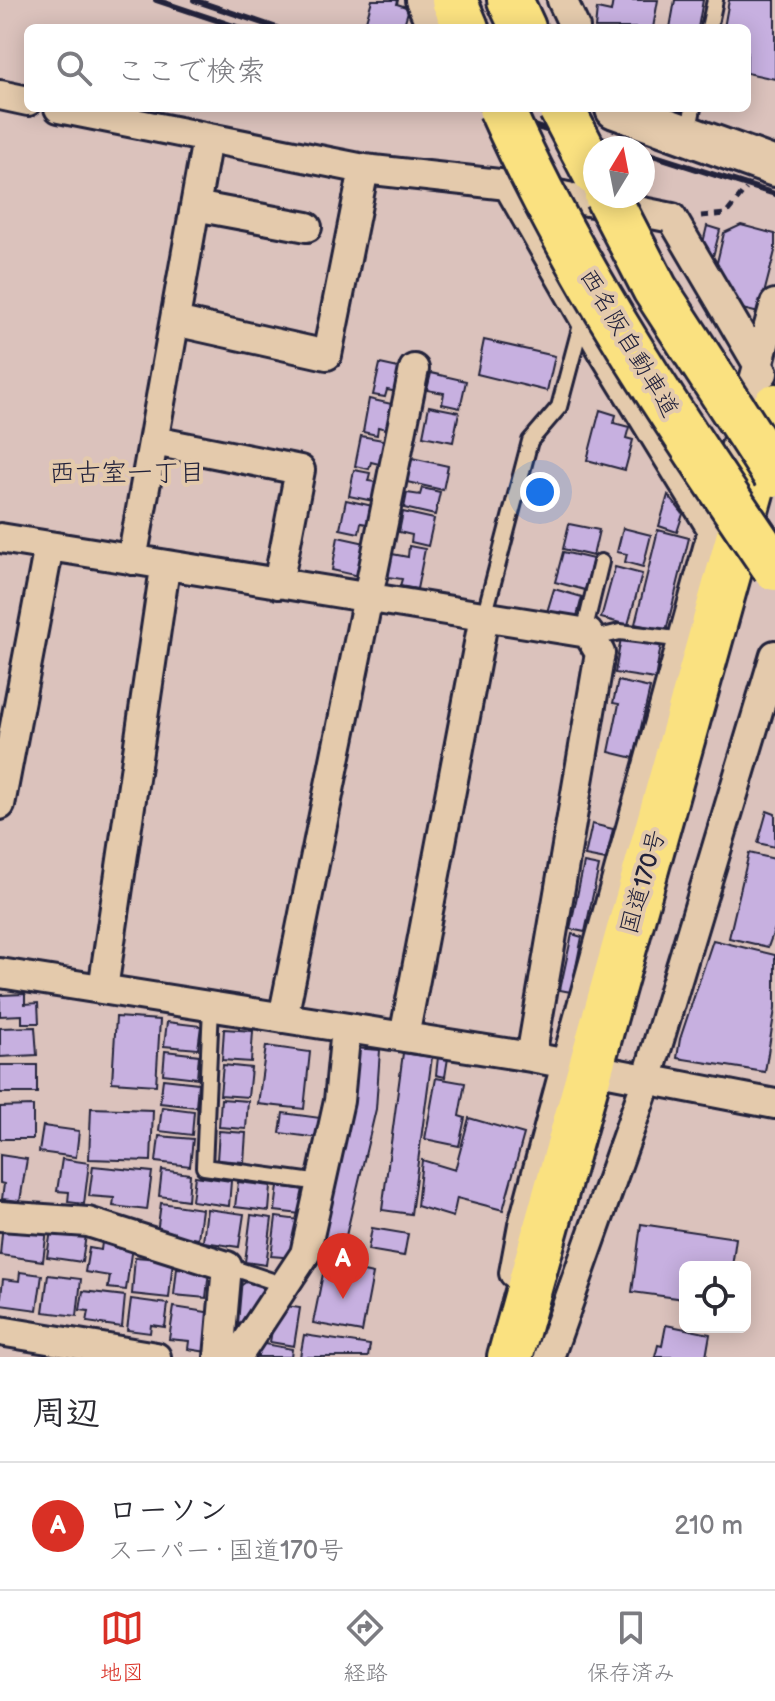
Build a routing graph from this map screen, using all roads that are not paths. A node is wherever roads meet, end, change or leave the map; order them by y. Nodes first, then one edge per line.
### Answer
1 (420, 0) edge
2 (454, 0) edge
3 (510, 0) edge
4 (562, 0) edge
5 (715, 0) edge
6 (430, 24) edge
7 (464, 24) edge
8 (521, 24) edge
9 (573, 24) edge
10 (710, 24) edge
11 (0, 95) edge
12 (24, 100) edge
13 (78, 112) edge
14 (503, 112) edge
15 (563, 112) edge
16 (635, 112) edge
17 (691, 122) edge
18 (207, 139) junction
19 (583, 150) edge
20 (364, 169) junction
21 (762, 176) edge
22 (508, 185) junction
23 (195, 206) junction
24 (613, 208) edge
25 (307, 227) dead end
26 (775, 304) edge
27 (583, 317) junction
28 (175, 321) junction
29 (759, 366) junction
30 (414, 369) dead end
31 (775, 394) edge
32 (775, 406) edge
33 (154, 441) junction
34 (775, 474) edge
35 (775, 506) edge
36 (714, 532) junction
37 (0, 538) edge
38 (49, 546) junction
39 (132, 560) junction
40 (601, 562) dead end
41 (165, 568) junction
42 (775, 568) edge
43 (278, 584) junction
44 (370, 598) junction
45 (484, 617) junction
46 (588, 636) junction
47 (707, 653) junction
48 (775, 655) edge
49 (0, 805) edge
50 (0, 973) edge
51 (103, 989) junction
52 (211, 1007) junction
53 (283, 1018) junction
54 (346, 1028) junction
55 (404, 1037) junction
56 (531, 1057) junction
57 (605, 1072) junction
58 (775, 1104) edge
59 (321, 1183) junction
60 (0, 1216) edge
61 (227, 1266) junction
62 (284, 1285) junction
63 (0, 1331) edge
64 (156, 1357) edge
65 (219, 1357) edge
66 (237, 1357) edge
67 (500, 1357) edge
68 (510, 1357) edge
69 (541, 1357) edge
70 (549, 1357) edge

1 - 6 street
2 - 7 highway
3 - 8 highway
4 - 9 street
5 - 10 lane
11 - 12 street
13 - 18 street
14 - 42 highway, 西名阪自動車道, bridge
15 - 19 highway, bridge
16 - 17 street
17 - 21 street
18 - 20 street
18 - 23 street
20 - 22 street
20 - 28 street
22 - 27 street
22 - 29 street
23 - 25 street
23 - 28 street
24 - 34 highway, bridge
26 - 29 street
27 - 36 street
27 - 45 lane
28 - 33 street
29 - 31 street
29 - 36 street
30 - 44 street
32 - 47 highway, 国道170号, bridge
33 - 39 street
33 - 43 street
35 - 47 highway, 国道170号
36 - 47 street
37 - 38 street
38 - 39 street
38 - 49 street
39 - 41 street
40 - 46 lane
41 - 43 street
41 - 51 street
43 - 44 street
44 - 45 street
44 - 53 street
45 - 46 street
45 - 55 street
46 - 47 lane
46 - 56 street
47 - 57 highway, 国道170号
48 - 57 street
50 - 51 street
51 - 52 street
52 - 53 street
52 - 59 lane
53 - 54 street
54 - 55 street
54 - 59 street
55 - 56 street
56 - 57 street
57 - 58 street
57 - 67 street
57 - 68 highway, 国道170号
57 - 69 highway, 国道170号
57 - 70 street
59 - 62 street
60 - 61 street
61 - 62 lane
61 - 65 street
62 - 66 street
63 - 64 street

